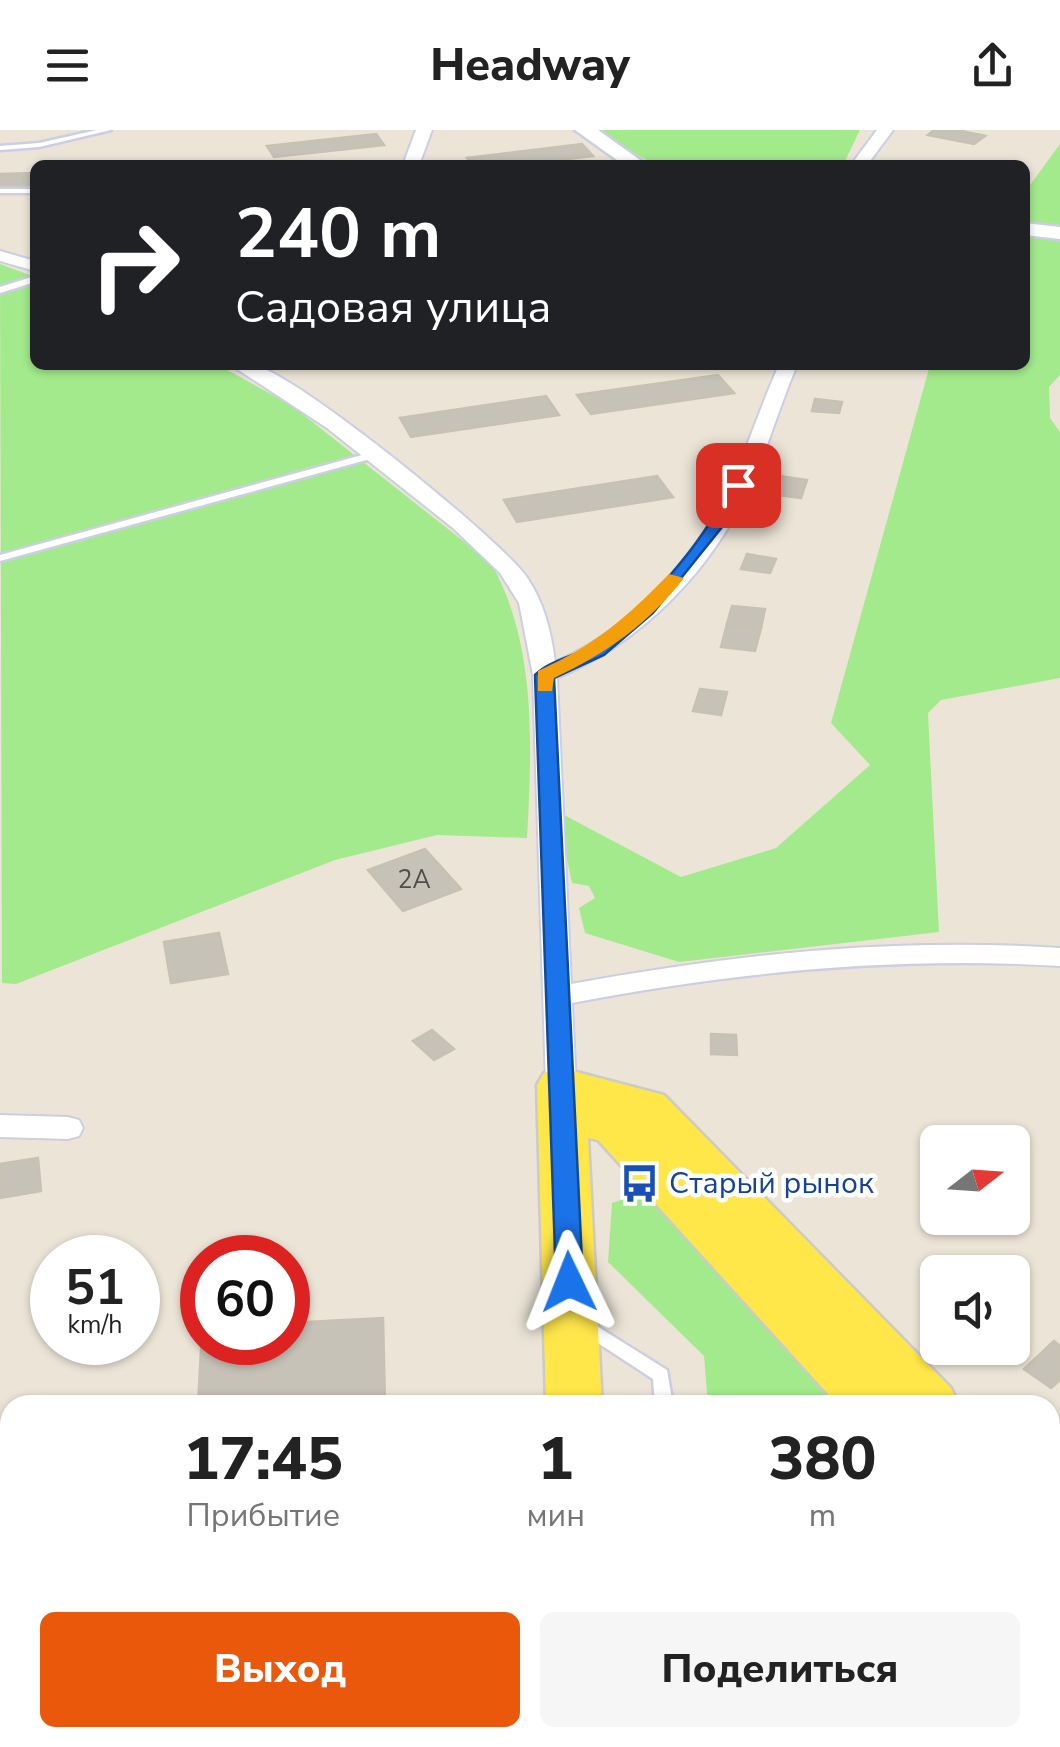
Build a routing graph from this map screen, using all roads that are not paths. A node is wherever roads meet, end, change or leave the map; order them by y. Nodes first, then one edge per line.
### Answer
1 (107, 130) edge
2 (424, 130) edge
3 (585, 130) edge
4 (885, 130) edge
5 (0, 148) edge
6 (413, 160) edge
7 (630, 160) edge
8 (863, 160) edge
9 (0, 190) edge
10 (30, 191) edge
11 (1030, 230) edge
12 (1060, 233) edge
13 (0, 256) edge
14 (30, 263) edge
15 (30, 281) edge
16 (0, 290) edge
17 (253, 370) edge
18 (786, 370) edge
19 (373, 454) junction
20 (0, 558) edge
21 (544, 675) junction
22 (1060, 957) edge
23 (560, 996) junction
24 (562, 1100) junction
25 (0, 1126) edge
26 (68, 1128) dead end
27 (571, 1316) junction
28 (574, 1395) edge
29 (663, 1395) edge
30 (864, 1395) edge
31 (921, 1395) edge

1 - 5 lane
2 - 6 street
3 - 7 street
4 - 8 street
9 - 10 lane
11 - 12 street
13 - 14 street
15 - 16 lane
17 - 19 street
18 - 21 street
19 - 20 lane
19 - 21 street
21 - 23 street
22 - 23 street
23 - 24 street
24 - 27 main road
24 - 30 main road
24 - 31 main road
25 - 26 street
27 - 28 main road
27 - 29 lane

